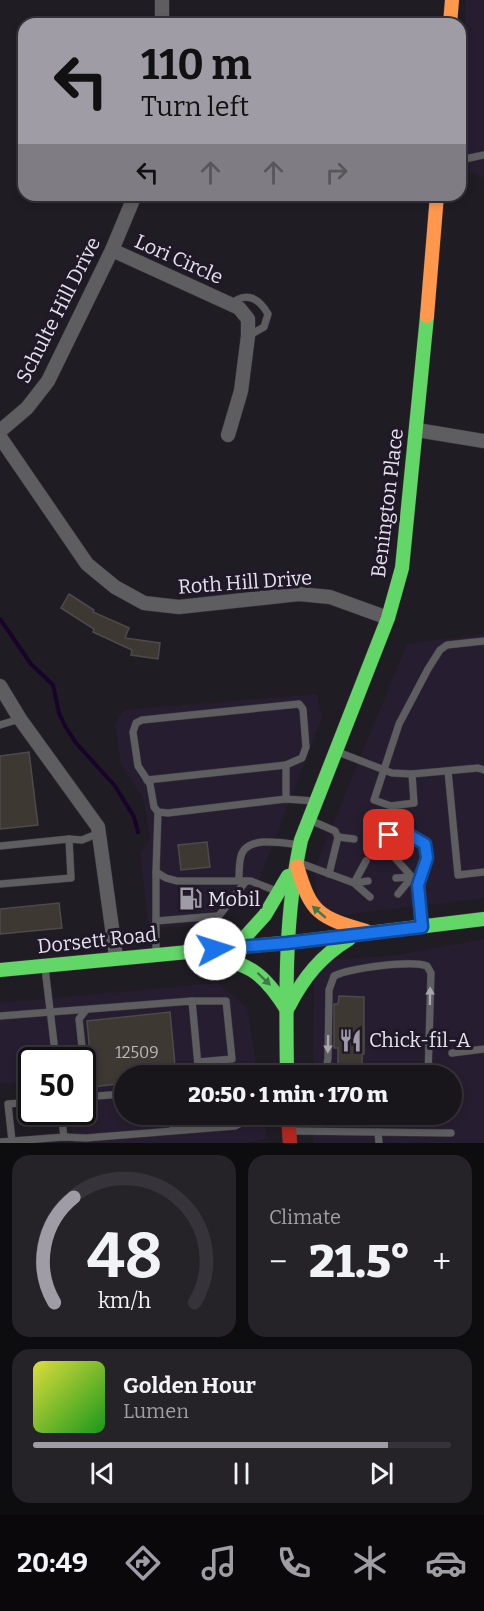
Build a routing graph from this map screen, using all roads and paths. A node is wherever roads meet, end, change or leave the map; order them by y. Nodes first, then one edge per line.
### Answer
1 (162, 0) edge
2 (452, 0) edge
3 (162, 18) edge
4 (450, 18) edge
5 (484, 155) edge
6 (466, 159) edge
7 (132, 201) edge
8 (436, 201) edge
9 (112, 250) junction
10 (231, 304) junction
11 (248, 336) junction
12 (417, 430) junction
13 (0, 431) edge
14 (228, 435) dead end
15 (0, 437) edge
16 (484, 441) edge
17 (388, 618) junction
18 (484, 641) edge
19 (0, 686) edge
20 (20, 719) junction
21 (0, 725) edge
22 (336, 751) junction
23 (286, 765) junction
24 (384, 770) junction
25 (484, 770) edge
26 (448, 771) junction
27 (412, 774) junction
28 (147, 780) junction
29 (286, 799) junction
30 (316, 801) junction
31 (158, 812) junction
32 (309, 819) junction
33 (99, 833) junction
34 (389, 835) dead end
35 (338, 837) junction
36 (69, 839) junction
37 (354, 839) dead end
38 (300, 845) junction
39 (0, 846) edge
40 (395, 858) dead end
41 (296, 861) junction
42 (366, 861) dead end
43 (156, 872) junction
44 (484, 873) edge
45 (328, 874) junction
46 (412, 877) junction
47 (396, 878) dead end
48 (242, 881) junction
49 (368, 881) dead end
50 (354, 883) junction
51 (0, 884) edge
52 (418, 885) junction
53 (280, 892) junction
54 (398, 894) dead end
55 (370, 897) dead end
56 (217, 916) junction
57 (484, 919) edge
58 (156, 921) junction
59 (422, 927) junction
60 (364, 934) junction
61 (287, 943) junction
62 (236, 947) junction
63 (215, 949) junction
64 (192, 951) junction
65 (156, 954) junction
66 (116, 957) junction
67 (45, 965) junction
68 (0, 970) edge
69 (192, 1001) junction
70 (86, 1010) junction
71 (287, 1010) junction
72 (51, 1011) junction
73 (0, 1016) edge
74 (55, 1047) edge
75 (82, 1047) edge
76 (484, 1049) edge
77 (452, 1053) dead end
78 (198, 1062) junction
79 (198, 1065) edge
80 (287, 1065) edge
81 (327, 1065) edge
82 (428, 1065) edge
83 (114, 1094) edge
84 (96, 1095) edge
85 (18, 1103) edge
86 (63, 1125) edge
87 (178, 1125) edge
88 (236, 1125) edge
89 (289, 1126) edge
90 (170, 1131) junction
91 (378, 1132) junction
92 (451, 1132) dead end
93 (64, 1137) junction
94 (12, 1141) junction
95 (0, 1142) edge
96 (379, 1143) edge

1 - 3 street
2 - 4 main road
5 - 6 lane
7 - 9 street, Schulte Hill Drive
8 - 12 main road, Benington Place
9 - 10 street, Lori Circle
9 - 13 street, Schulte Hill Drive
10 - 11 street, Lori Circle
10 - 11 lane, Lori Circle
11 - 14 street, Lori Circle
12 - 16 street
12 - 17 main road, Benington Place
15 - 17 street, Roth Hill Drive
17 - 22 main road, Benington Place
18 - 24 lane
19 - 20 street
20 - 21 lane
20 - 33 street
22 - 24 lane
22 - 30 main road, Benington Place
23 - 28 lane
23 - 28 lane
23 - 29 lane
24 - 27 lane
24 - 27 lane
25 - 26 lane
26 - 27 lane
26 - 44 lane
28 - 31 lane
29 - 30 lane
29 - 31 lane
30 - 32 main road, Benington Place
31 - 43 lane
32 - 35 lane
32 - 38 main road, Benington Place
33 - 36 lane
33 - 66 street
34 - 52 lane
35 - 37 lane
35 - 45 lane
36 - 39 lane
36 - 51 lane
38 - 41 main road, Benington Place
38 - 48 lane
40 - 46 lane
41 - 45 lane
41 - 53 main road
60 -> 41 main road
41 - 61 main road, Benington Place
42 - 50 lane
43 - 48 lane
43 - 58 lane
45 - 50 lane
46 - 47 lane
46 - 52 lane
46 - 54 lane
48 - 53 lane
48 - 56 lane
49 - 50 lane
50 - 55 lane
52 - 59 lane
53 - 62 main road
56 - 58 lane
56 - 63 lane
57 - 59 main road, Dorsett Road
58 - 65 lane
59 - 60 main road, Dorsett Road
60 - 61 main road, Dorsett Road
60 - 71 main road
61 - 62 main road, Dorsett Road
61 - 71 main road, Benington Place
62 - 63 main road, Dorsett Road
63 - 64 main road, Dorsett Road
64 - 65 main road, Dorsett Road
64 -> 71 main road
65 - 66 main road, Dorsett Road
66 - 67 main road, Dorsett Road
67 - 68 main road, Dorsett Road
67 - 72 lane
69 - 70 lane
69 - 78 lane
69 - 78 lane
70 - 72 lane
70 - 75 lane
71 - 80 main road, Benington Place
72 - 73 lane
72 - 74 lane
76 - 77 lane
78 - 79 lane
82 -> 81 lane
83 - 84 lane
85 - 94 lane
86 - 93 lane
87 - 90 lane
88 - 90 lane
89 - 91 lane
90 - 93 lane
91 - 92 lane
91 - 96 lane
93 - 94 lane
94 - 95 lane

